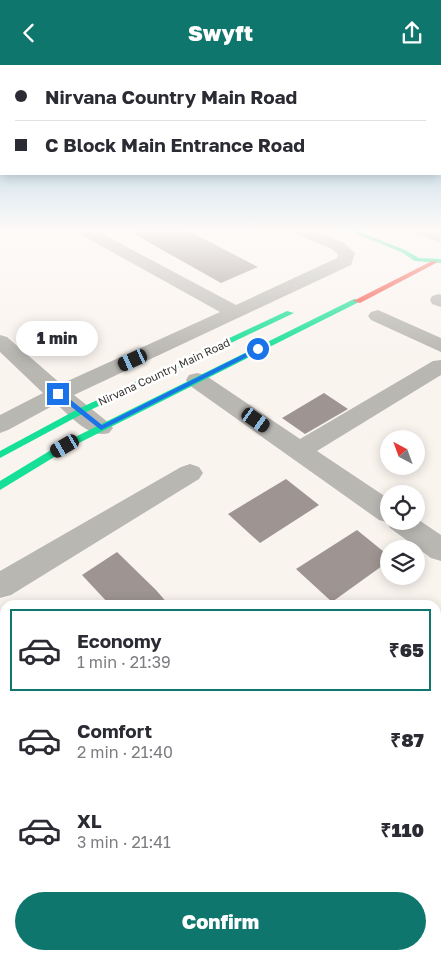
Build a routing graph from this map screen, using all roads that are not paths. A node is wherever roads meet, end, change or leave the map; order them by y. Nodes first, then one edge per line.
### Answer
1 (161, 272) edge
2 (322, 272) edge
3 (417, 272) edge
4 (301, 307) dead end
5 (235, 312) junction
6 (378, 316) dead end
7 (0, 341) edge
8 (441, 346) edge
9 (441, 365) edge
10 (197, 380) junction
11 (82, 383) junction
12 (58, 394) junction
13 (104, 400) junction
14 (81, 411) junction
15 (0, 425) edge
16 (101, 428) junction
17 (299, 451) junction
18 (0, 455) edge
19 (190, 473) dead end
20 (0, 486) edge
21 (380, 507) edge
22 (413, 530) edge
23 (441, 550) edge
24 (0, 586) edge

1 - 5 street
2 - 5 street
3 - 10 street, Nirvana Country Main Road
4 - 13 street, Nirvana Country Main Road
5 - 11 street
6 - 8 street
7 - 12 street
9 - 17 street
10 - 16 street, Nirvana Country Main Road
10 - 17 street
11 - 12 street
11 - 13 street
12 - 14 street
12 - 15 street
13 - 14 street, Nirvana Country Main Road
14 - 16 street
14 - 18 street, Nirvana Country Main Road
16 - 20 street, Nirvana Country Main Road
17 - 21 street
19 - 24 street
22 - 23 street

